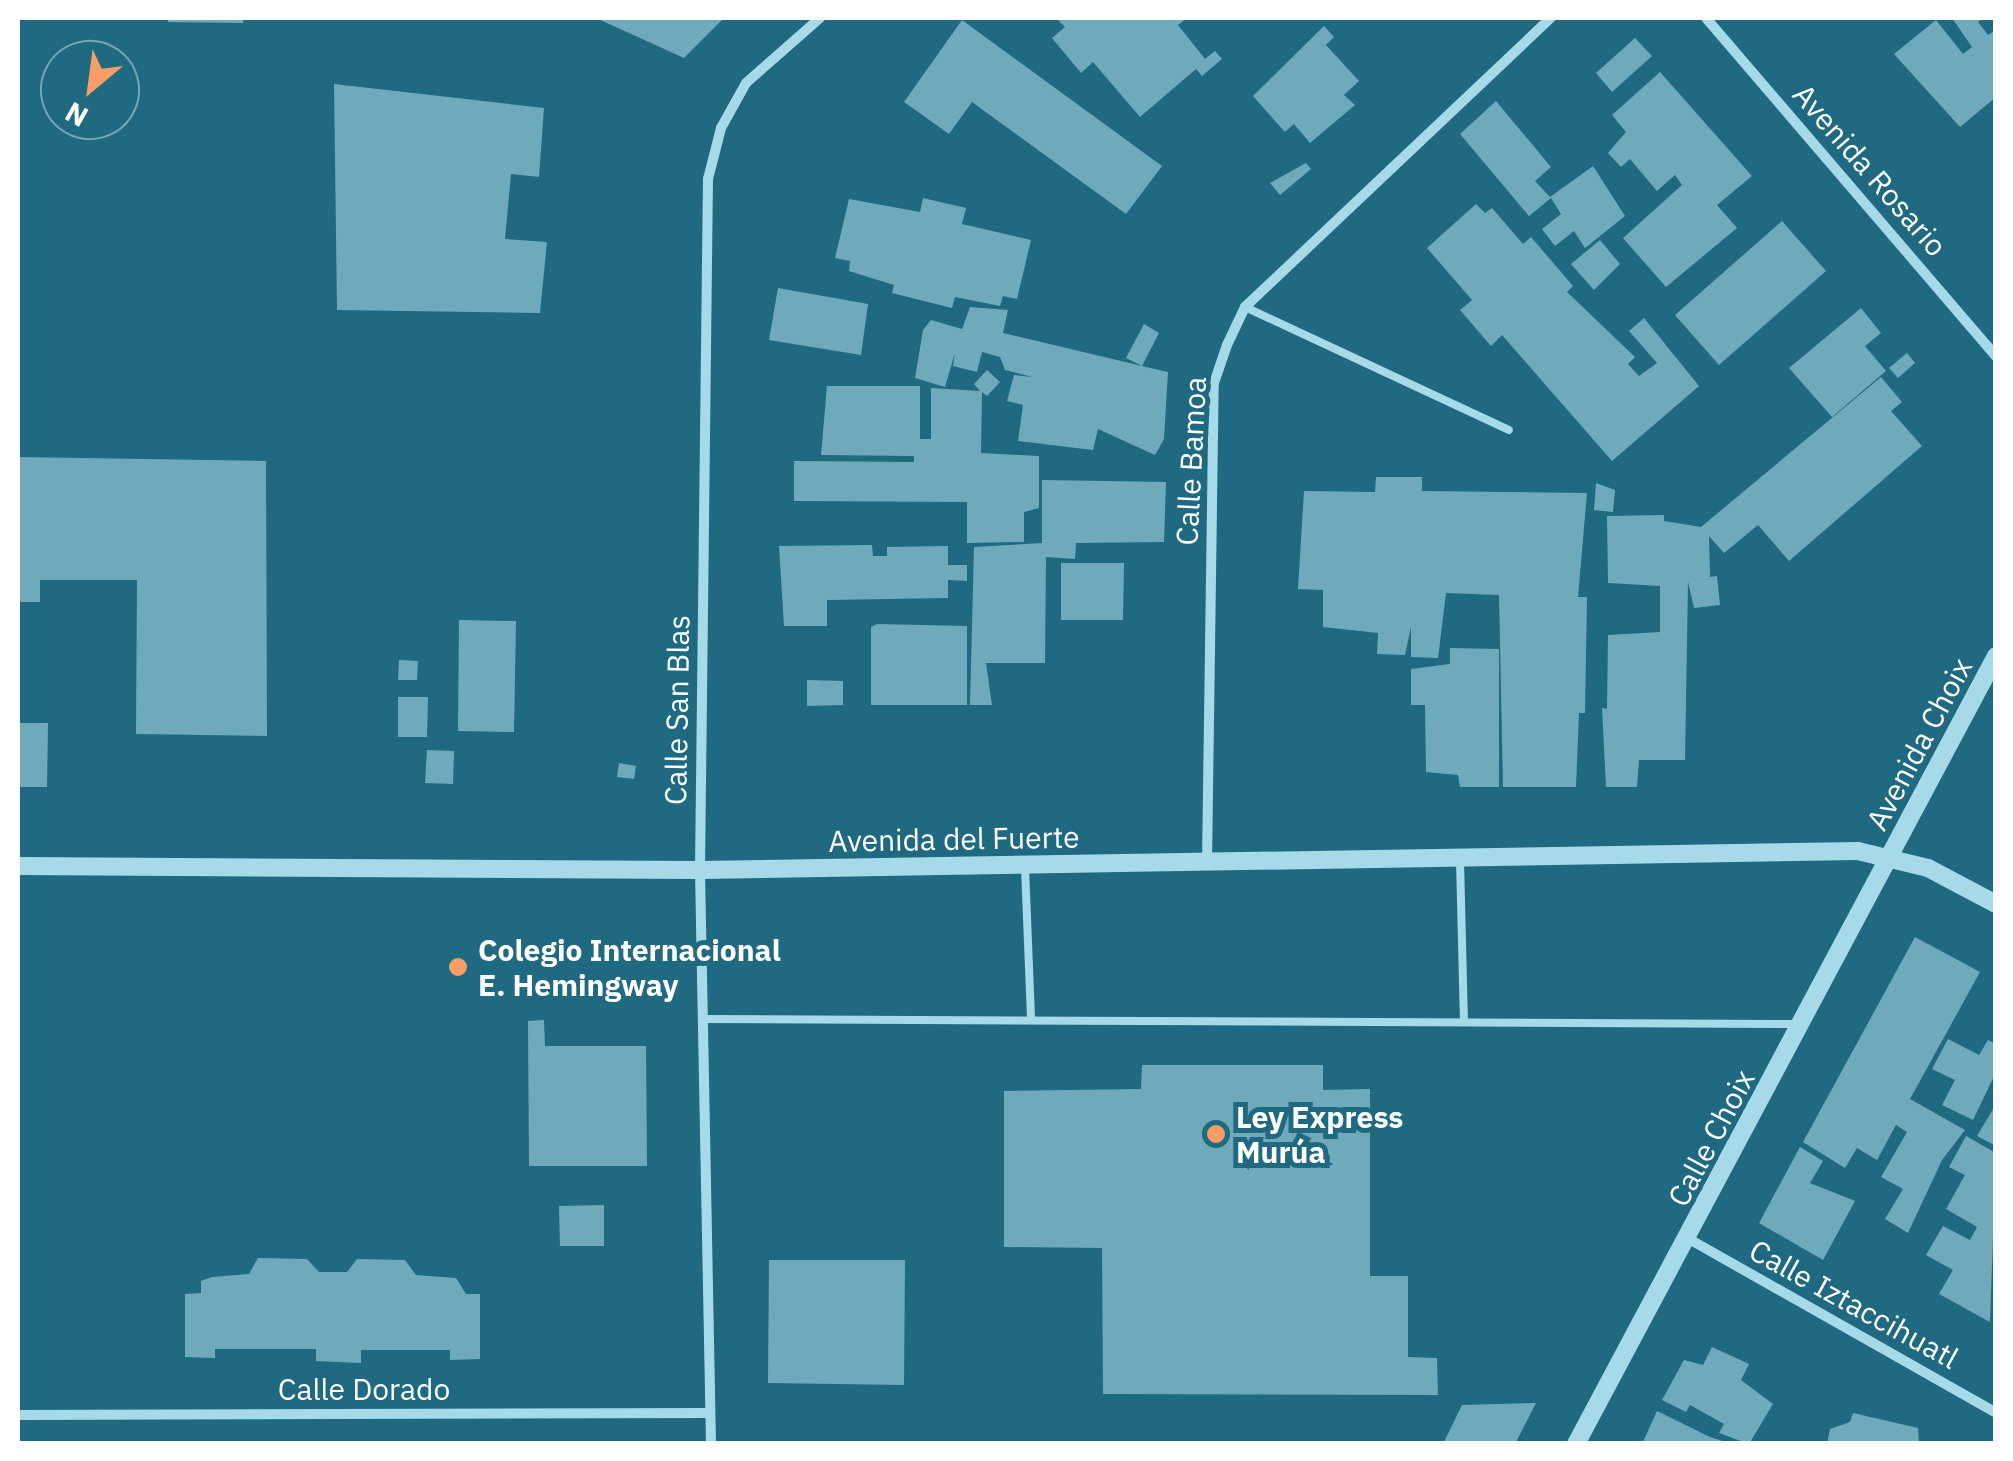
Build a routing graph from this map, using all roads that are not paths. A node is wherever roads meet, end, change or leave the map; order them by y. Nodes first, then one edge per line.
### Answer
1 (820, 18) edge
2 (1551, 18) edge
3 (1706, 18) edge
4 (1245, 308) junction
5 (1996, 356) edge
6 (1509, 430) dead end
7 (1996, 656) edge
8 (1891, 856) junction
9 (1460, 859) junction
10 (1207, 864) junction
11 (1025, 865) junction
12 (18, 866) edge
13 (700, 870) junction
14 (1996, 904) edge
15 (1031, 1018) junction
16 (703, 1019) junction
17 (1464, 1020) junction
18 (1802, 1024) junction
19 (1688, 1240) junction
20 (1996, 1412) edge
21 (710, 1413) junction
22 (18, 1414) edge
23 (711, 1444) edge
24 (1576, 1444) edge

1 - 13 street, Calle San Blas
2 - 4 street, Calle Bamoa
3 - 5 street, Avenida Rosario
4 - 6 lane
4 - 10 street, Calle Bamoa
7 - 8 street, Avenida Choix
8 - 9 street, Avenida del Fuerte
8 - 14 street, Avenida del Fuerte
8 - 18 street, Calle Choix
9 - 10 street, Avenida del Fuerte
9 - 17 lane
10 - 11 street, Avenida del Fuerte
11 - 13 street, Avenida del Fuerte
11 - 15 lane
12 - 13 street, Avenida del Fuerte
13 - 16 street, Calle San Blas
15 - 16 lane
15 - 17 lane
16 - 21 street, Calle San Blas
17 - 18 lane
18 - 19 street, Calle Choix
19 - 20 street, Calle Iztaccihuatl
19 - 24 street, Calle Choix
21 - 22 street, Calle Dorado
21 - 23 street, Calle San Blas

